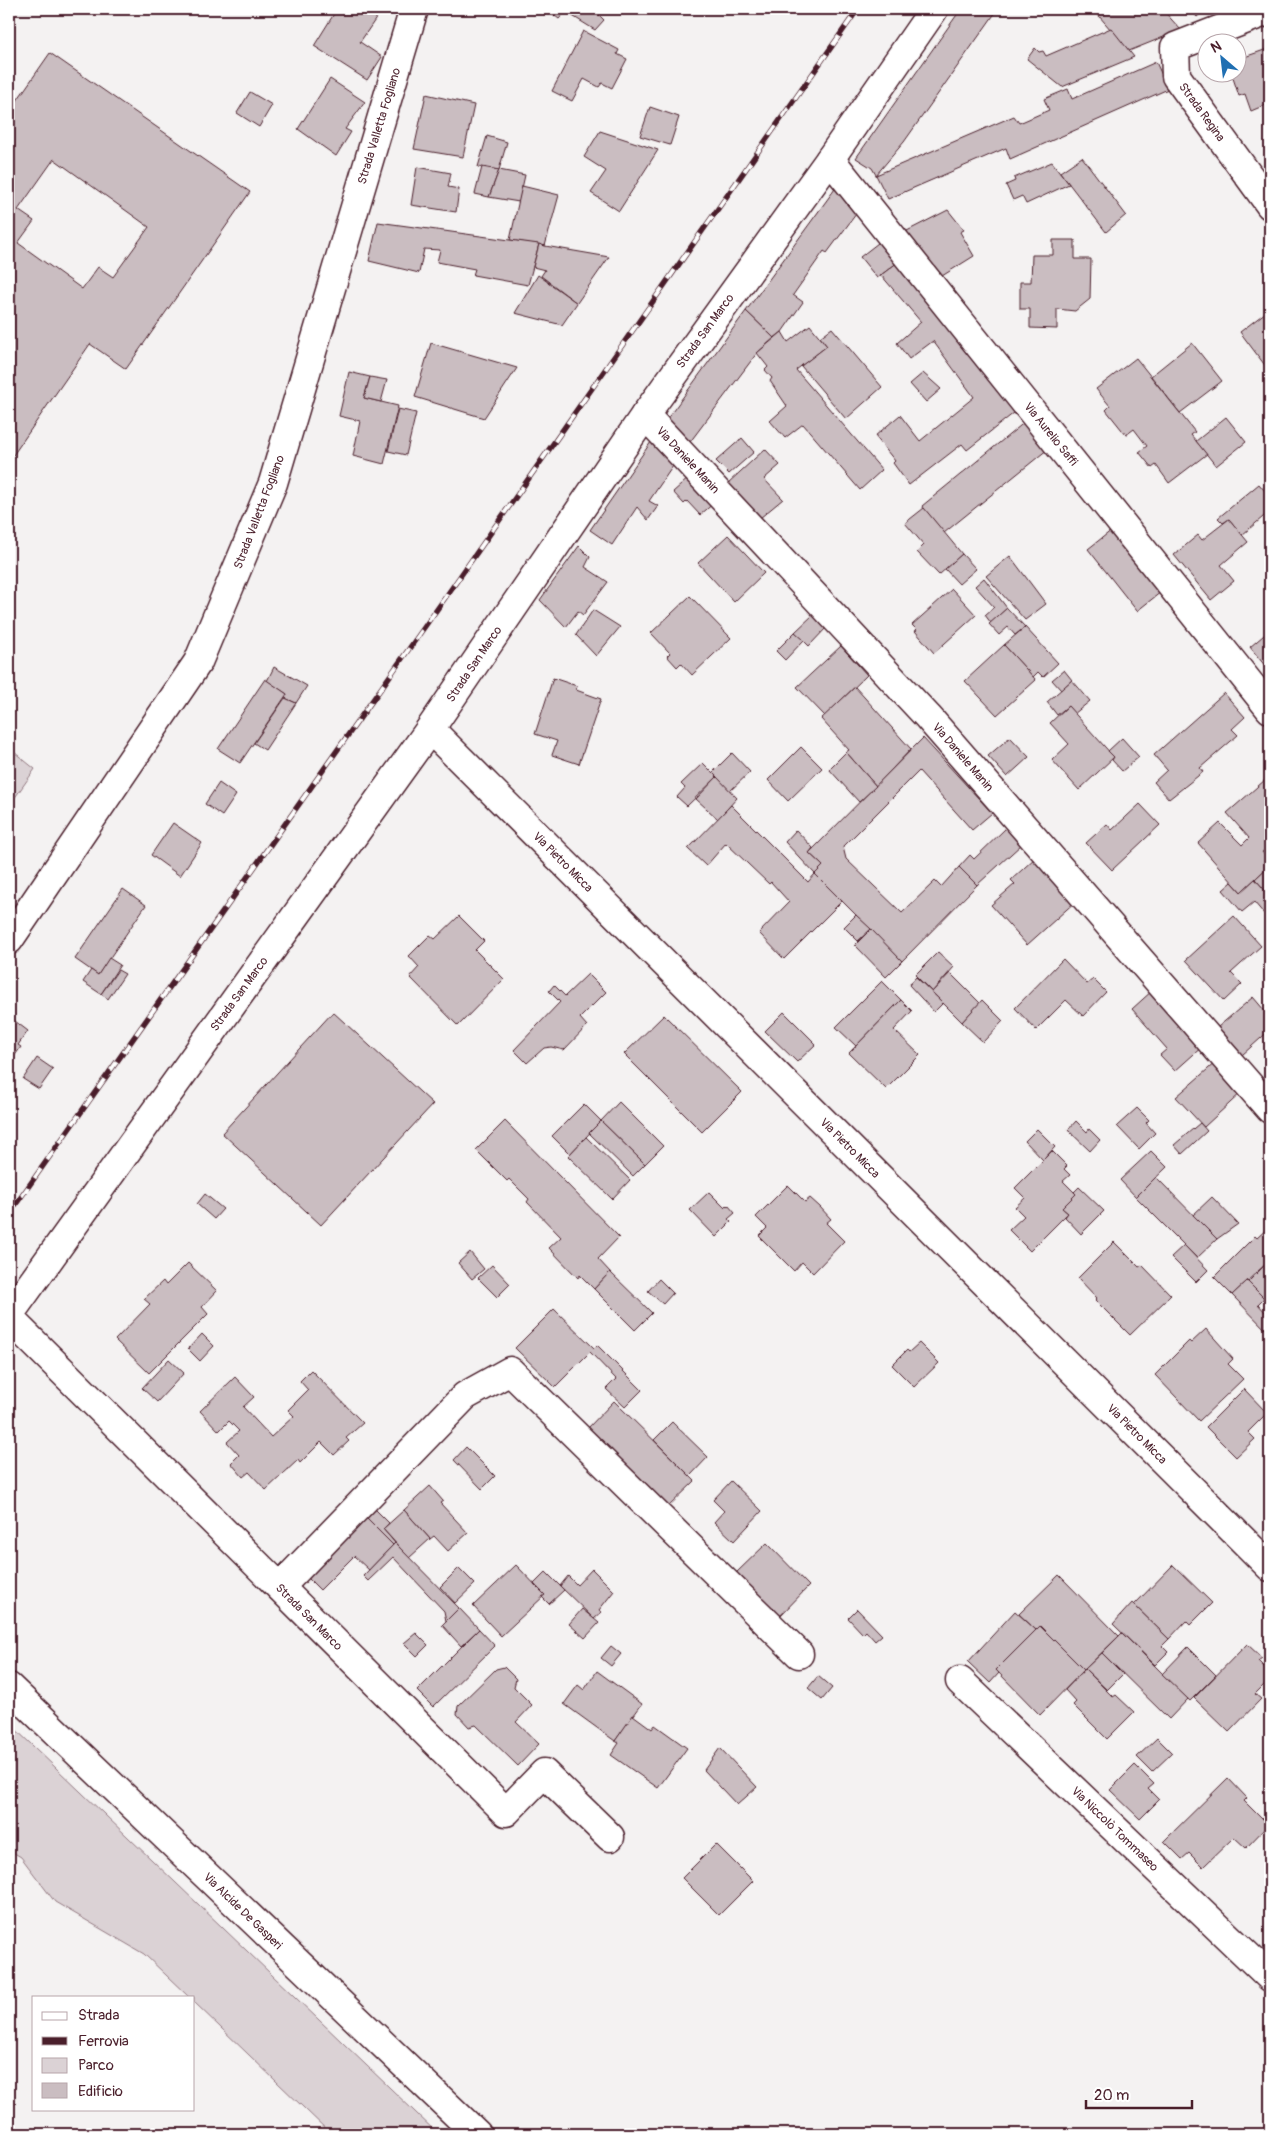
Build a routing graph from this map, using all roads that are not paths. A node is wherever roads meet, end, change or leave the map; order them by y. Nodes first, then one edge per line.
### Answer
1 (414, 9) edge
2 (934, 9) edge
3 (1270, 10) edge
4 (830, 159) junction
5 (1270, 205) edge
6 (645, 415) junction
7 (1270, 709) edge
8 (430, 729) junction
9 (9, 940) edge
10 (1270, 1109) edge
11 (9, 1316) edge
12 (1270, 1567) edge
13 (280, 1588) junction
14 (799, 1654) dead end
15 (960, 1681) dead end
16 (9, 1687) edge
17 (610, 1837) dead end
18 (1270, 1977) edge
19 (477, 2134) edge

1 - 9 street, Strada Valletta Fogliano
2 - 4 street, Strada San Marco
3 - 5 street, Strada Regina
4 - 6 street, Strada San Marco
4 - 7 street, Via Aurelio Saffi
6 - 8 street, Strada San Marco
6 - 10 street, Via Daniele Manin
8 - 11 street, Strada San Marco
8 - 12 street, Via Pietro Micca
11 - 13 street, Strada San Marco
13 - 14 street
13 - 17 street, Strada San Marco
15 - 18 street, Via Niccolò Tommaseo
16 - 19 street, Via Alcide De Gasperi

